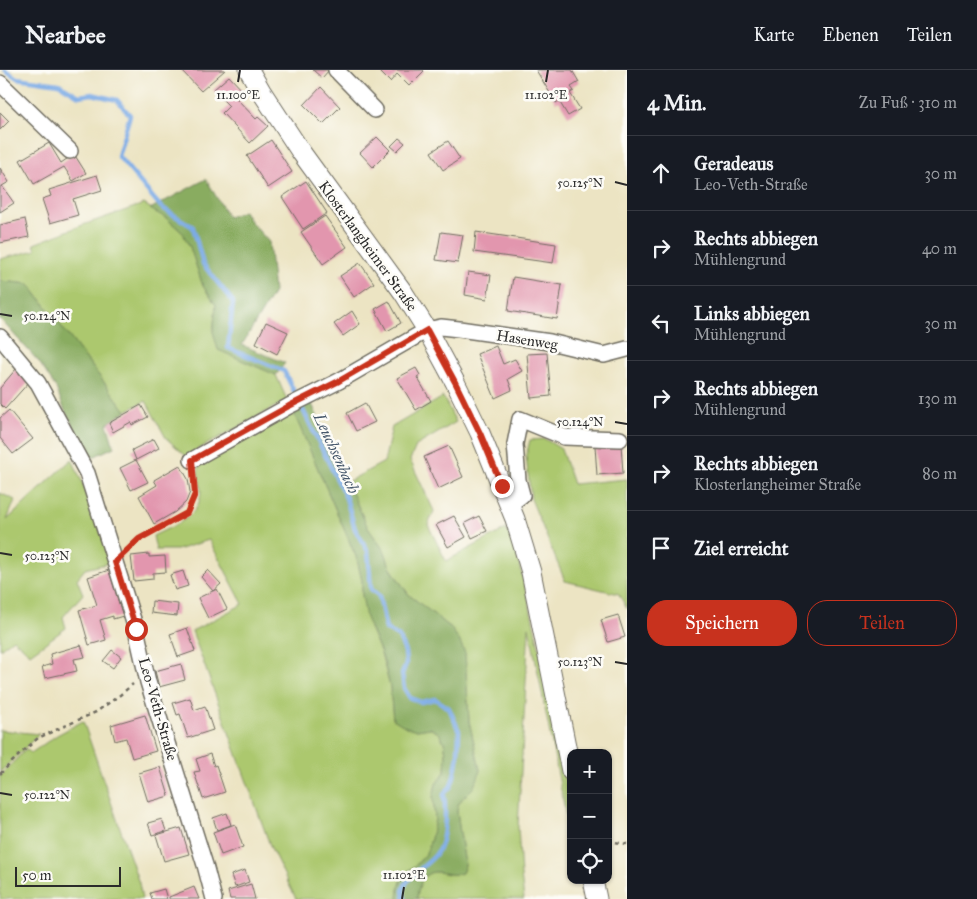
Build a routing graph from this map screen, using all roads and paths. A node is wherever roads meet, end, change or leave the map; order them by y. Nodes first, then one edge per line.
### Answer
1 (249, 70) edge
2 (336, 70) edge
3 (0, 83) edge
4 (375, 110) dead end
5 (70, 151) dead end
6 (427, 330) junction
7 (0, 337) edge
8 (627, 349) edge
9 (620, 438) dead end
10 (192, 460) joint
11 (509, 505) junction
12 (115, 562) junction
13 (145, 669) junction
14 (567, 751) edge
15 (0, 774) edge
16 (612, 842) edge
17 (627, 844) edge
18 (594, 884) edge
19 (214, 899) edge
20 (597, 899) edge

1 - 6 main road, Klosterlangheimer Straße
2 - 4 street
3 - 5 street
6 - 8 street, Hasenweg
6 - 10 street
6 - 11 main road, Klosterlangheimer Straße
7 - 12 street, Leo-Veth-Straße
9 - 11 street
10 - 12 path
11 - 14 main road, Klosterlangheimer Straße
12 - 13 street, Leo-Veth-Straße
13 - 15 path
13 - 19 street, Leo-Veth-Straße
16 - 17 path
18 - 20 main road

